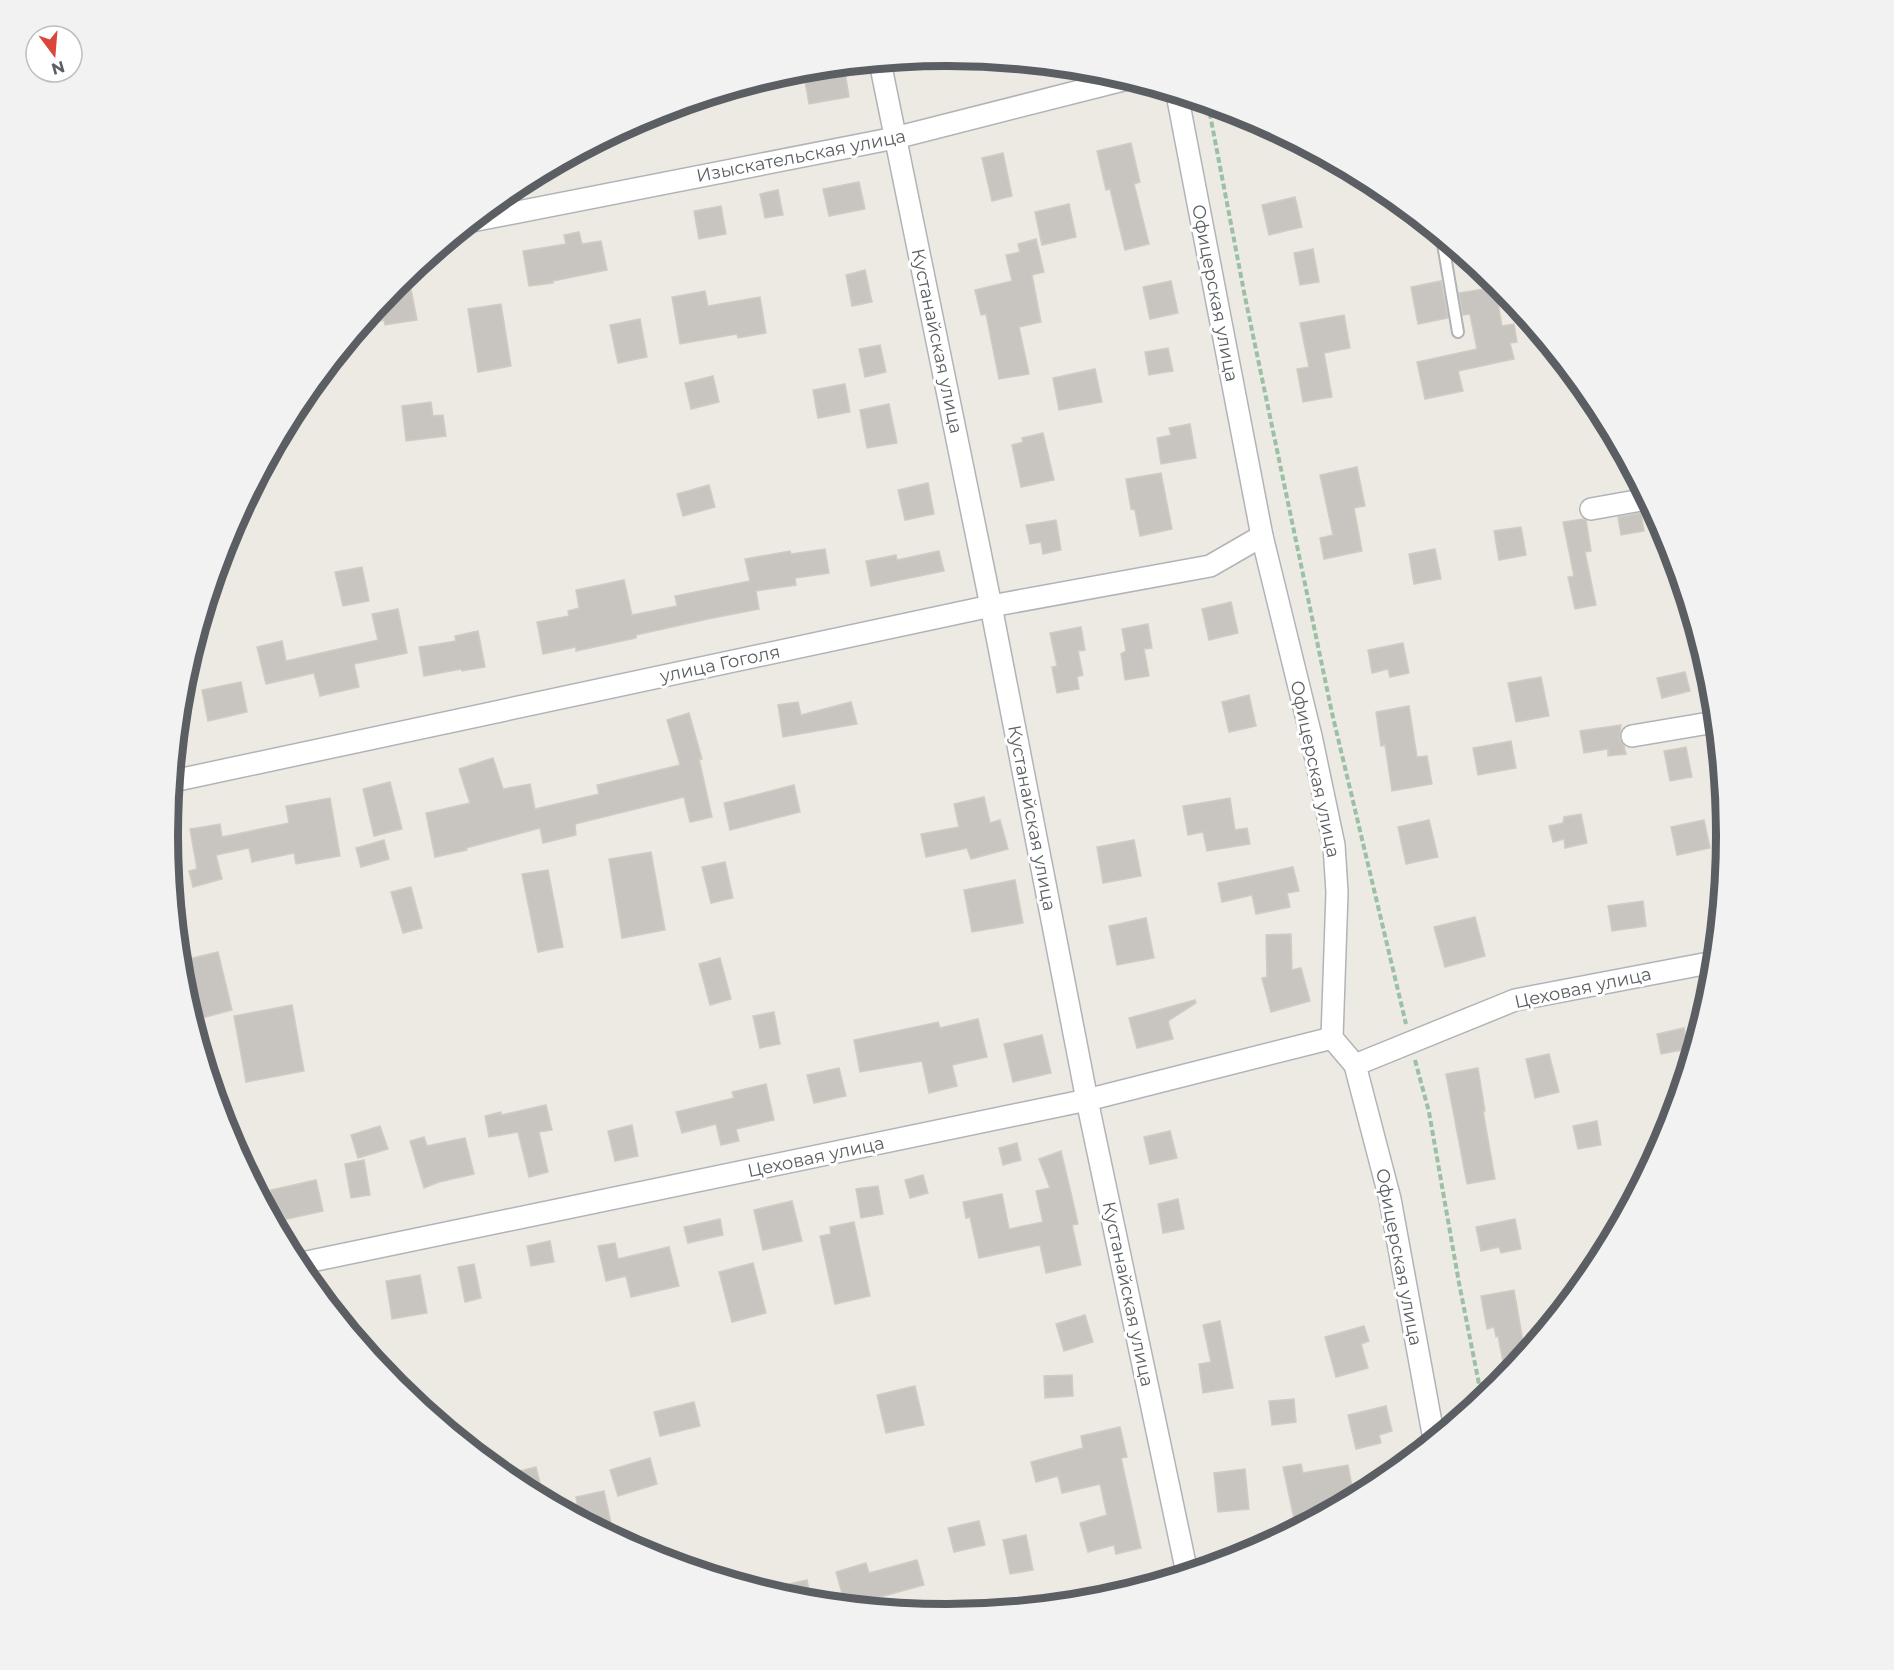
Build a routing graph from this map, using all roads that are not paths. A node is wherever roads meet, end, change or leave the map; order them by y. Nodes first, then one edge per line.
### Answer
1 (881, 70) edge
2 (1109, 84) edge
3 (1178, 102) edge
4 (895, 138) junction
5 (490, 218) edge
6 (1444, 249) edge
7 (1458, 332) dead end
8 (1639, 500) edge
9 (1591, 509) dead end
10 (1262, 536) junction
11 (991, 606) junction
12 (1707, 723) edge
13 (1632, 736) dead end
14 (181, 779) edge
15 (1704, 964) edge
16 (1332, 1038) junction
17 (1355, 1065) junction
18 (1088, 1100) junction
19 (308, 1262) edge
20 (1432, 1431) edge
21 (1185, 1566) edge

1 - 4 street, Кустанайская улица
2 - 4 street, Изыскательская улица
3 - 10 street, Офицерская улица
4 - 5 street, Изыскательская улица
4 - 11 street, Кустанайская улица
6 - 7 lane
8 - 9 street
10 - 11 street, улица Гоголя
10 - 16 street, Офицерская улица
11 - 14 street, улица Гоголя
11 - 18 street, Кустанайская улица
12 - 13 street
15 - 17 street, Цеховая улица
16 - 17 street, Офицерская улица
16 - 18 street, Цеховая улица
17 - 20 street, Офицерская улица
18 - 19 street, Цеховая улица
18 - 21 street, Кустанайская улица

